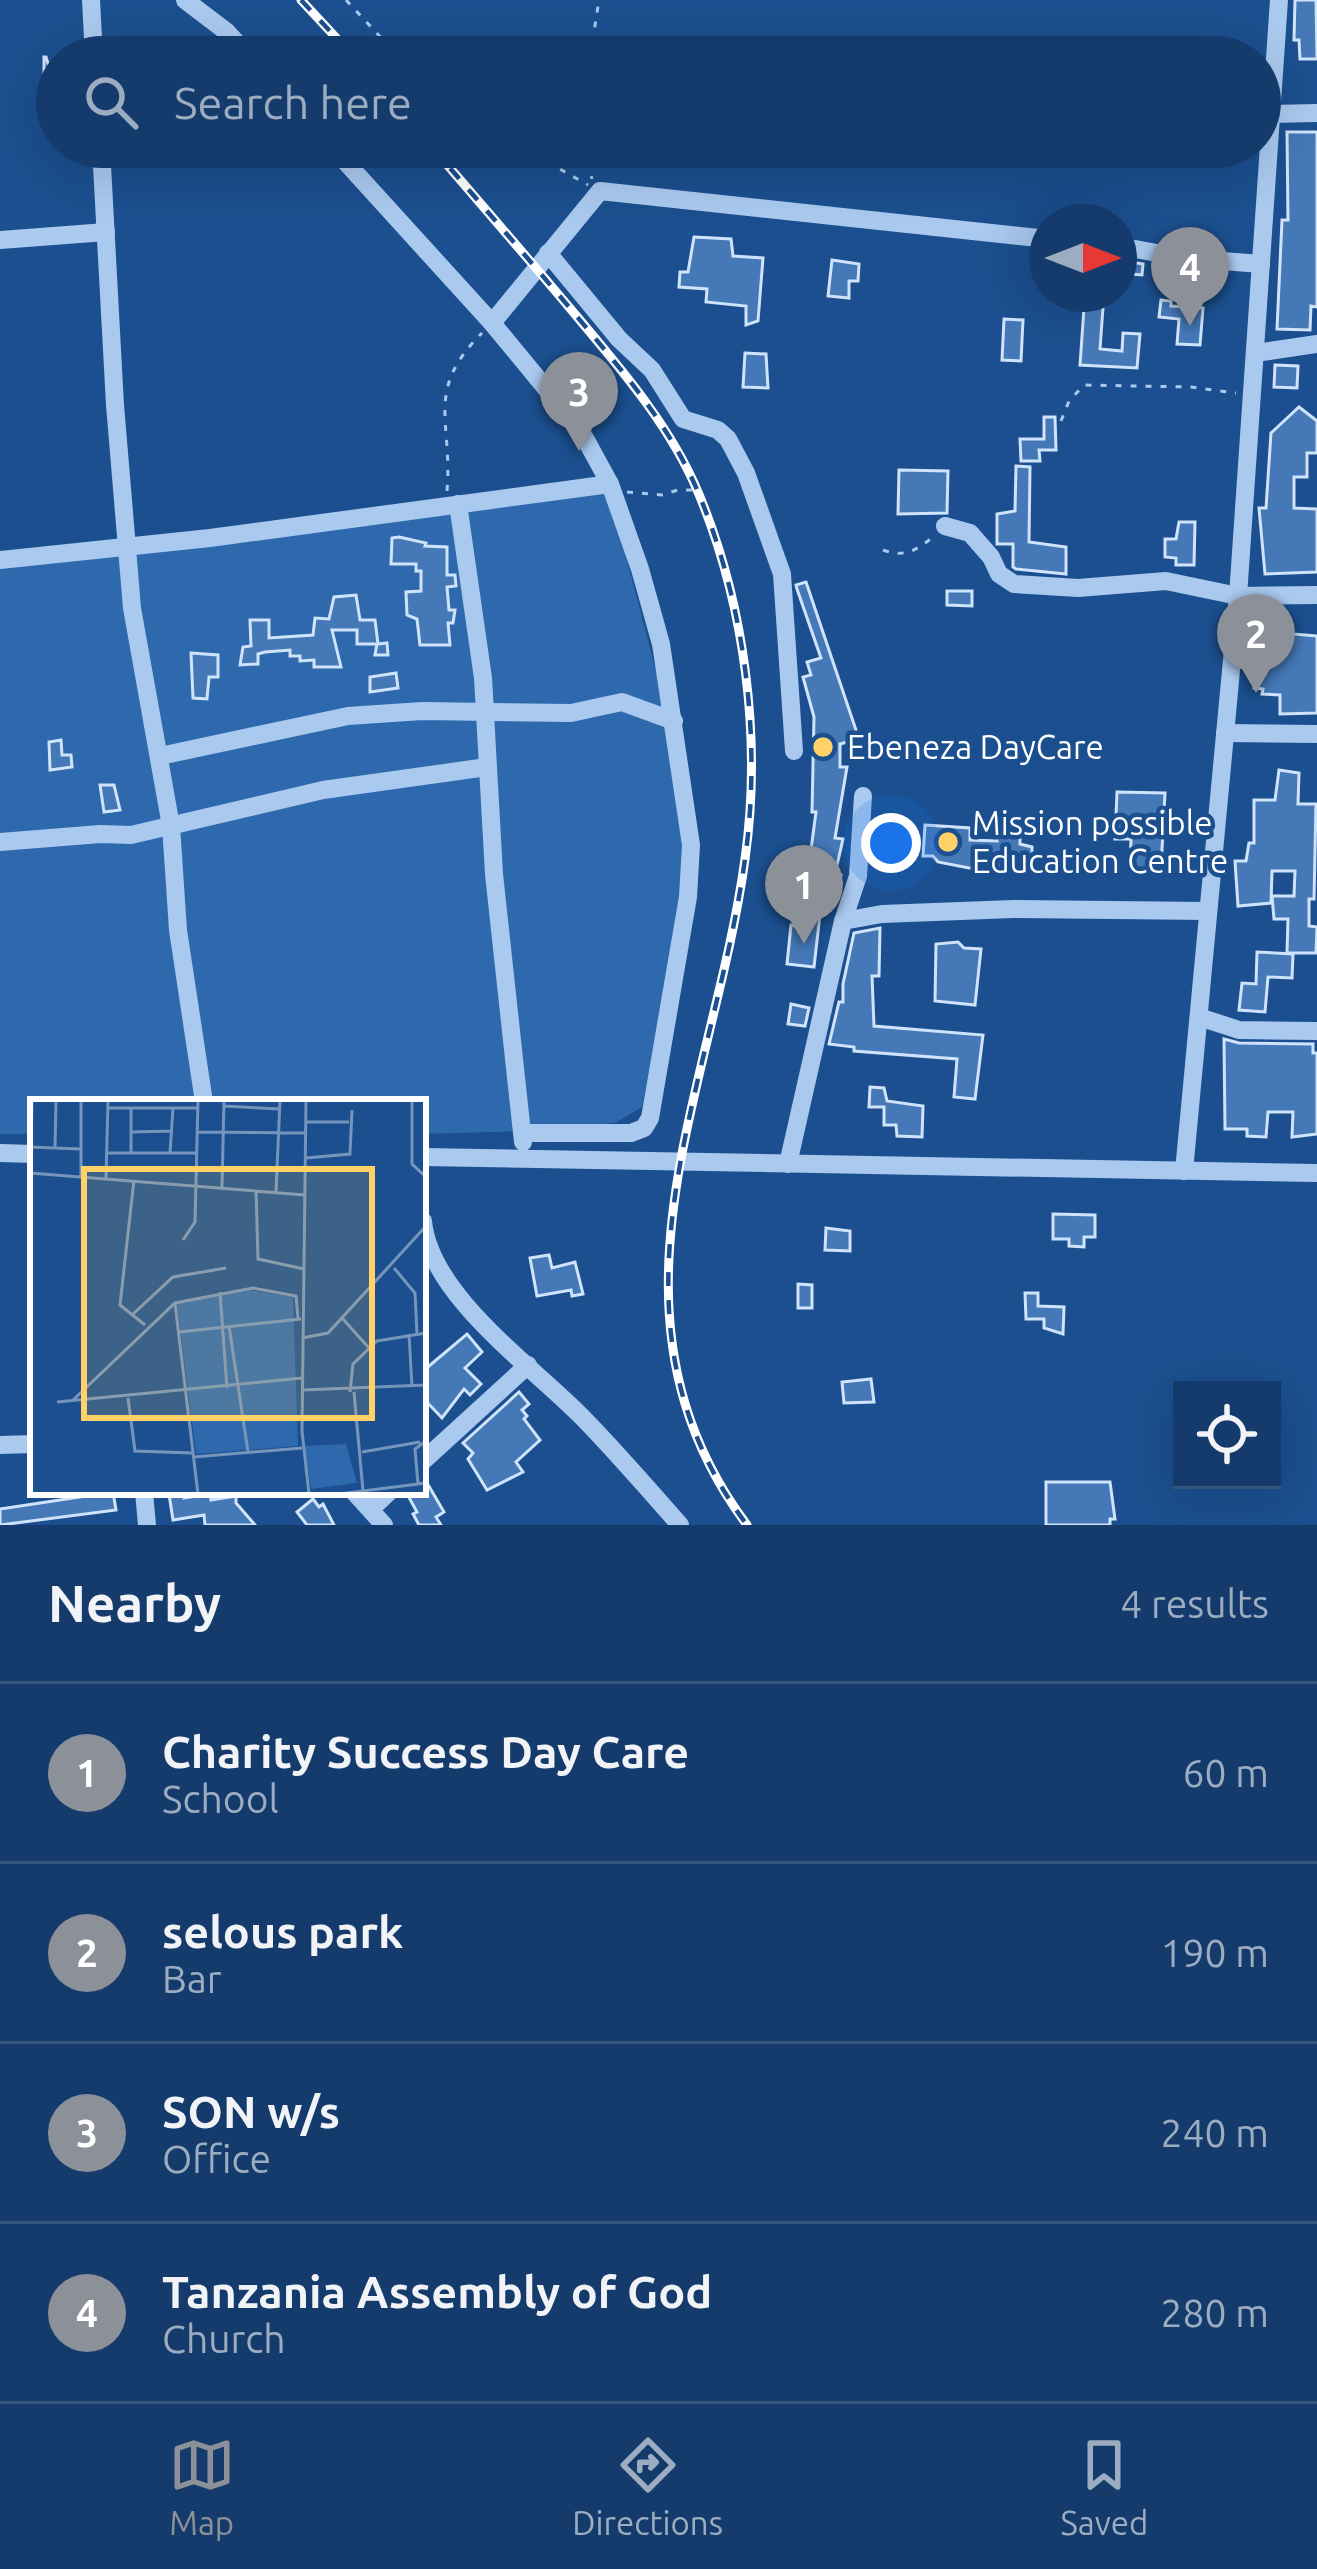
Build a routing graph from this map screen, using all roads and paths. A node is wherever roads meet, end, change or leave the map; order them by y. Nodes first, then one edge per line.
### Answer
1 (91, 0) edge
2 (185, 0) edge
3 (346, 0) edge
4 (599, 0) edge
5 (1279, 0) edge
6 (93, 36) edge
7 (231, 36) edge
8 (379, 36) edge
9 (593, 36) edge
10 (1276, 36) edge
11 (1317, 113) edge
12 (1281, 114) edge
13 (102, 168) edge
14 (351, 168) edge
15 (554, 168) edge
16 (588, 168) edge
17 (1267, 168) edge
18 (600, 190) junction
19 (106, 232) junction
20 (1029, 236) edge
21 (0, 240) edge
22 (1137, 249) edge
23 (548, 253) junction
24 (1261, 264) junction
25 (492, 323) junction
26 (1317, 344) edge
27 (1255, 353) junction
28 (1252, 395) junction
29 (1061, 421) dead end
30 (610, 484) junction
31 (697, 490) dead end
32 (449, 506) junction
33 (945, 526) joint
34 (126, 548) junction
35 (883, 550) dead end
36 (0, 560) edge
37 (1317, 595) edge
38 (1238, 596) junction
39 (485, 712) junction
40 (674, 721) junction
41 (1225, 733) junction
42 (1317, 734) edge
43 (794, 751) dead end
44 (160, 756) junction
45 (487, 767) junction
46 (863, 796) dead end
47 (171, 826) junction
48 (0, 842) edge
49 (858, 876) junction
50 (1208, 911) junction
51 (882, 914) junction
52 (843, 921) junction
53 (1199, 1017) junction
54 (1317, 1031) edge
55 (204, 1099) edge
56 (523, 1133) junction
57 (426, 1157) edge
58 (524, 1159) junction
59 (788, 1164) junction
60 (1184, 1171) junction
61 (1317, 1173) edge
62 (426, 1235) edge
63 (528, 1365) junction
64 (30, 1444) edge
65 (0, 1445) edge
66 (426, 1458) edge
67 (143, 1495) edge
68 (358, 1495) edge
69 (386, 1495) edge
70 (371, 1509) junction
71 (147, 1525) edge
72 (384, 1525) edge
73 (680, 1525) edge

1 - 6 street
2 - 7 street
3 - 8 path
4 - 9 path
5 - 10 street
11 - 12 street
13 - 19 street
14 - 25 street
15 - 18 path
16 - 18 path
17 - 24 street
18 - 20 street
18 - 23 street
19 - 21 street
19 - 34 street
22 - 24 street
23 - 25 street
23 - 43 street
24 - 27 street
25 - 30 street
25 - 32 path
26 - 27 street
27 - 28 street
28 - 29 path
28 - 38 street
30 - 31 path
30 - 32 street
30 - 40 street
32 - 34 street
32 - 39 street
33 - 35 path
33 - 38 street
34 - 36 street
34 - 44 street
37 - 38 street
38 - 41 street
39 - 40 street
39 - 44 street
39 - 45 street
40 - 56 street
41 - 42 street
41 - 50 street
44 - 47 street
45 - 47 street
45 - 56 street
46 - 49 street
47 - 48 street
47 - 55 street
49 - 51 street
49 - 52 street
50 - 51 street
50 - 53 street
51 - 52 street
52 - 59 street
53 - 54 street
53 - 60 street
56 - 58 street
57 - 58 street
58 - 59 street
59 - 60 street
60 - 61 street
62 - 63 street
63 - 66 street
63 - 73 street
64 - 65 street
67 - 71 street
68 - 70 street
69 - 70 street
70 - 72 street

